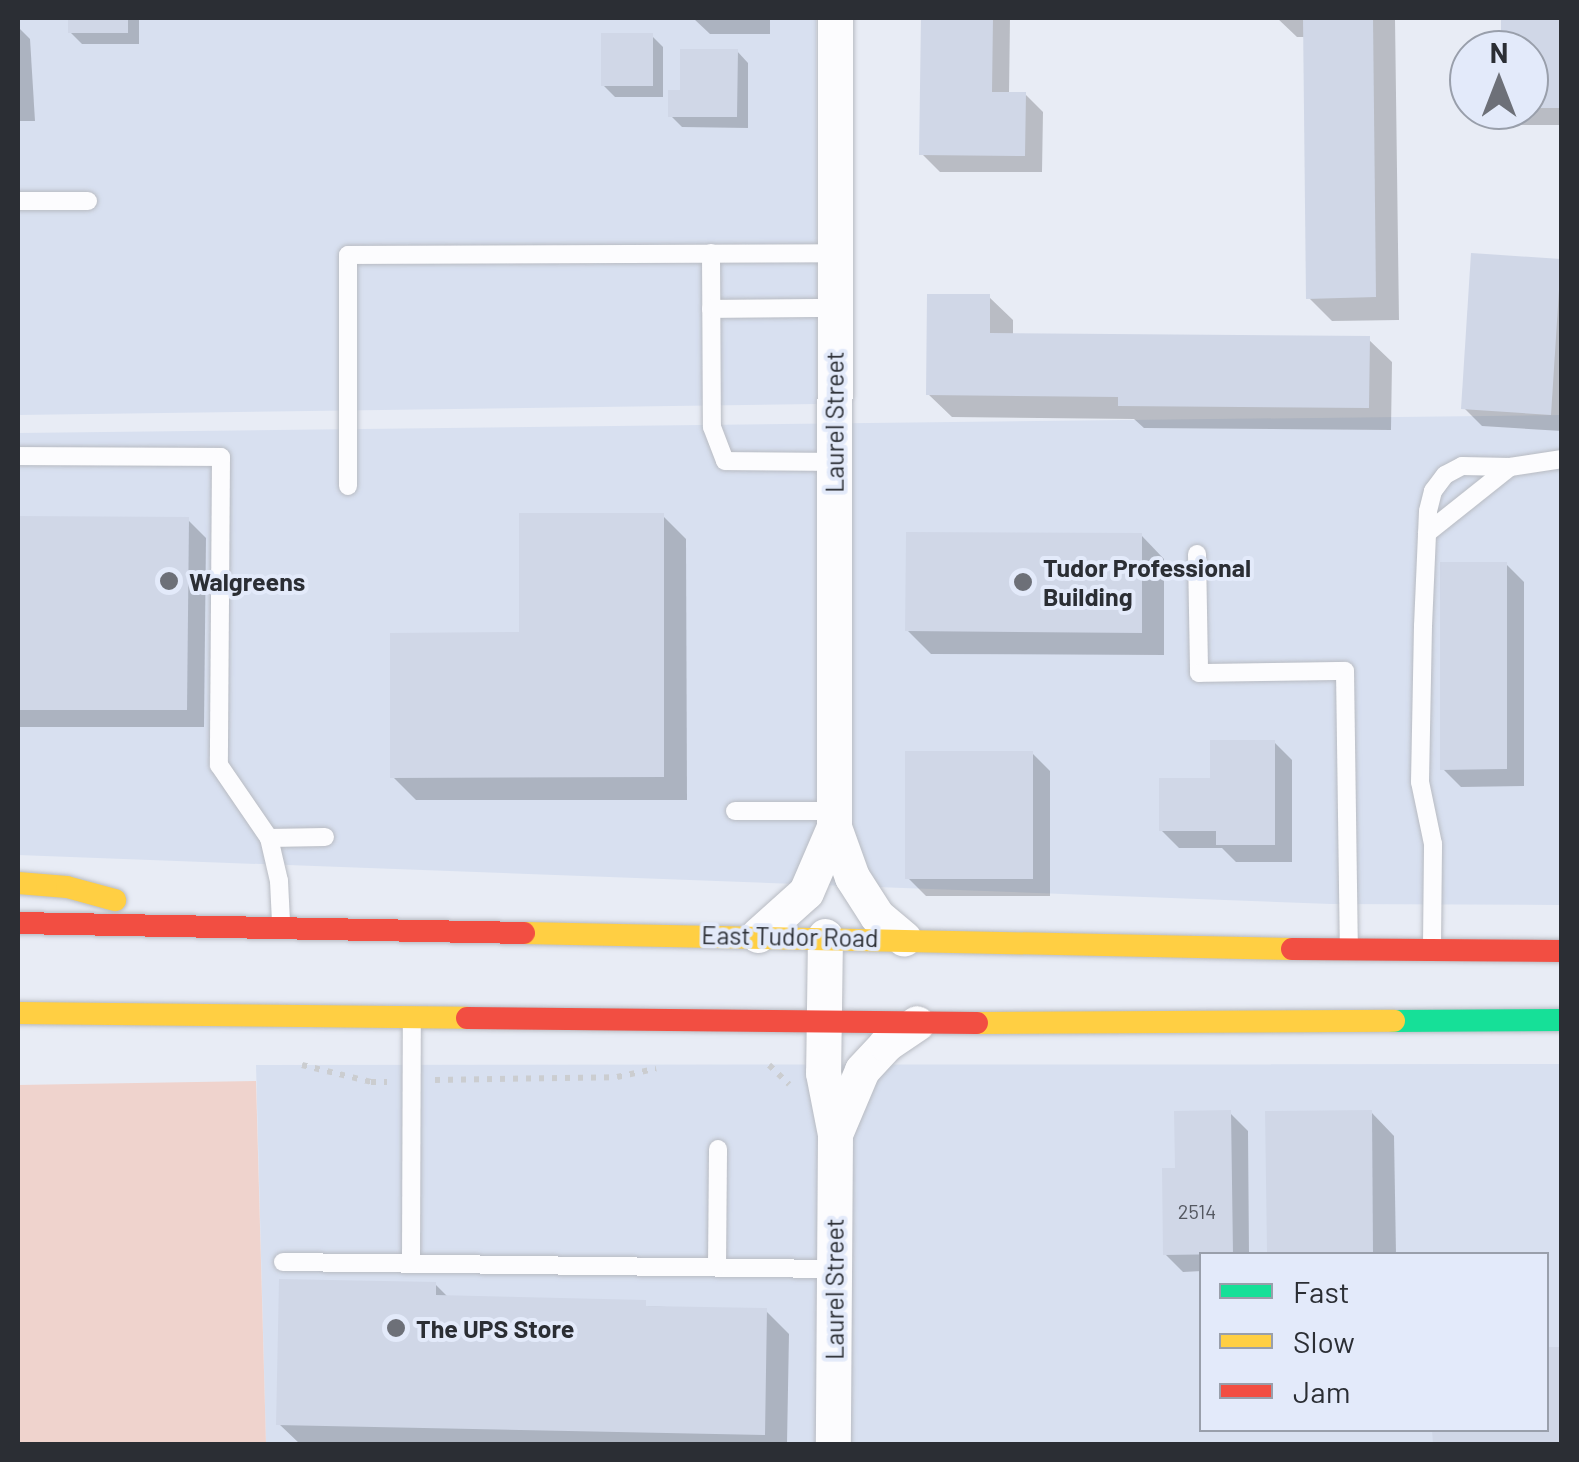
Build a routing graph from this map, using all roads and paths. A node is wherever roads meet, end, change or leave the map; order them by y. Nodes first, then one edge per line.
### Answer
1 (835, 18) edge
2 (18, 201) edge
3 (88, 201) dead end
4 (835, 253) junction
5 (711, 254) junction
6 (834, 308) junction
7 (711, 309) junction
8 (18, 456) edge
9 (1562, 459) edge
10 (834, 462) junction
11 (1510, 467) junction
12 (348, 486) dead end
13 (1427, 533) junction
14 (1197, 554) dead end
15 (735, 811) dead end
16 (834, 819) junction
17 (326, 837) dead end
18 (269, 838) junction
19 (18, 883) edge
20 (18, 923) edge
21 (205, 924) junction
22 (281, 925) junction
23 (758, 935) junction
24 (825, 936) junction
25 (904, 939) junction
26 (1349, 950) junction
27 (1432, 950) junction
28 (1562, 950) edge
29 (18, 1013) edge
30 (412, 1014) junction
31 (824, 1018) junction
32 (922, 1019) junction
33 (1562, 1020) edge
34 (835, 1134) junction
35 (718, 1149) dead end
36 (283, 1262) dead end
37 (411, 1264) junction
38 (717, 1267) junction
39 (834, 1268) junction
40 (833, 1444) edge

1 - 4 street, Laurel Street
2 - 3 lane
4 - 5 lane
4 - 6 street, Laurel Street
5 - 7 lane
5 - 12 lane
6 - 7 lane
6 - 10 street, Laurel Street
7 - 10 lane
8 - 18 lane
9 - 11 lane
10 - 16 street, Laurel Street
11 - 13 lane
11 - 13 lane
13 - 27 lane
14 - 26 lane
15 - 16 lane
16 - 23 street, Laurel Street
16 - 25 street, Laurel Street
17 - 18 lane
18 - 22 lane
19 - 21 main road
20 - 21 main road, East Tudor Road
21 - 22 main road, East Tudor Road
22 - 23 main road, East Tudor Road
23 - 24 main road, East Tudor Road
24 - 25 main road, East Tudor Road
24 - 31 street, Laurel Street
25 - 26 main road, East Tudor Road
26 - 27 main road, East Tudor Road
27 - 28 main road, East Tudor Road
29 - 30 main road
30 - 31 main road
30 - 37 lane
31 - 32 main road
31 - 34 street, Laurel Street
32 - 33 main road
32 - 34 street, Laurel Street
34 - 39 street, Laurel Street
35 - 38 lane
36 - 37 lane
37 - 38 lane
38 - 39 lane
39 - 40 street, Laurel Street

